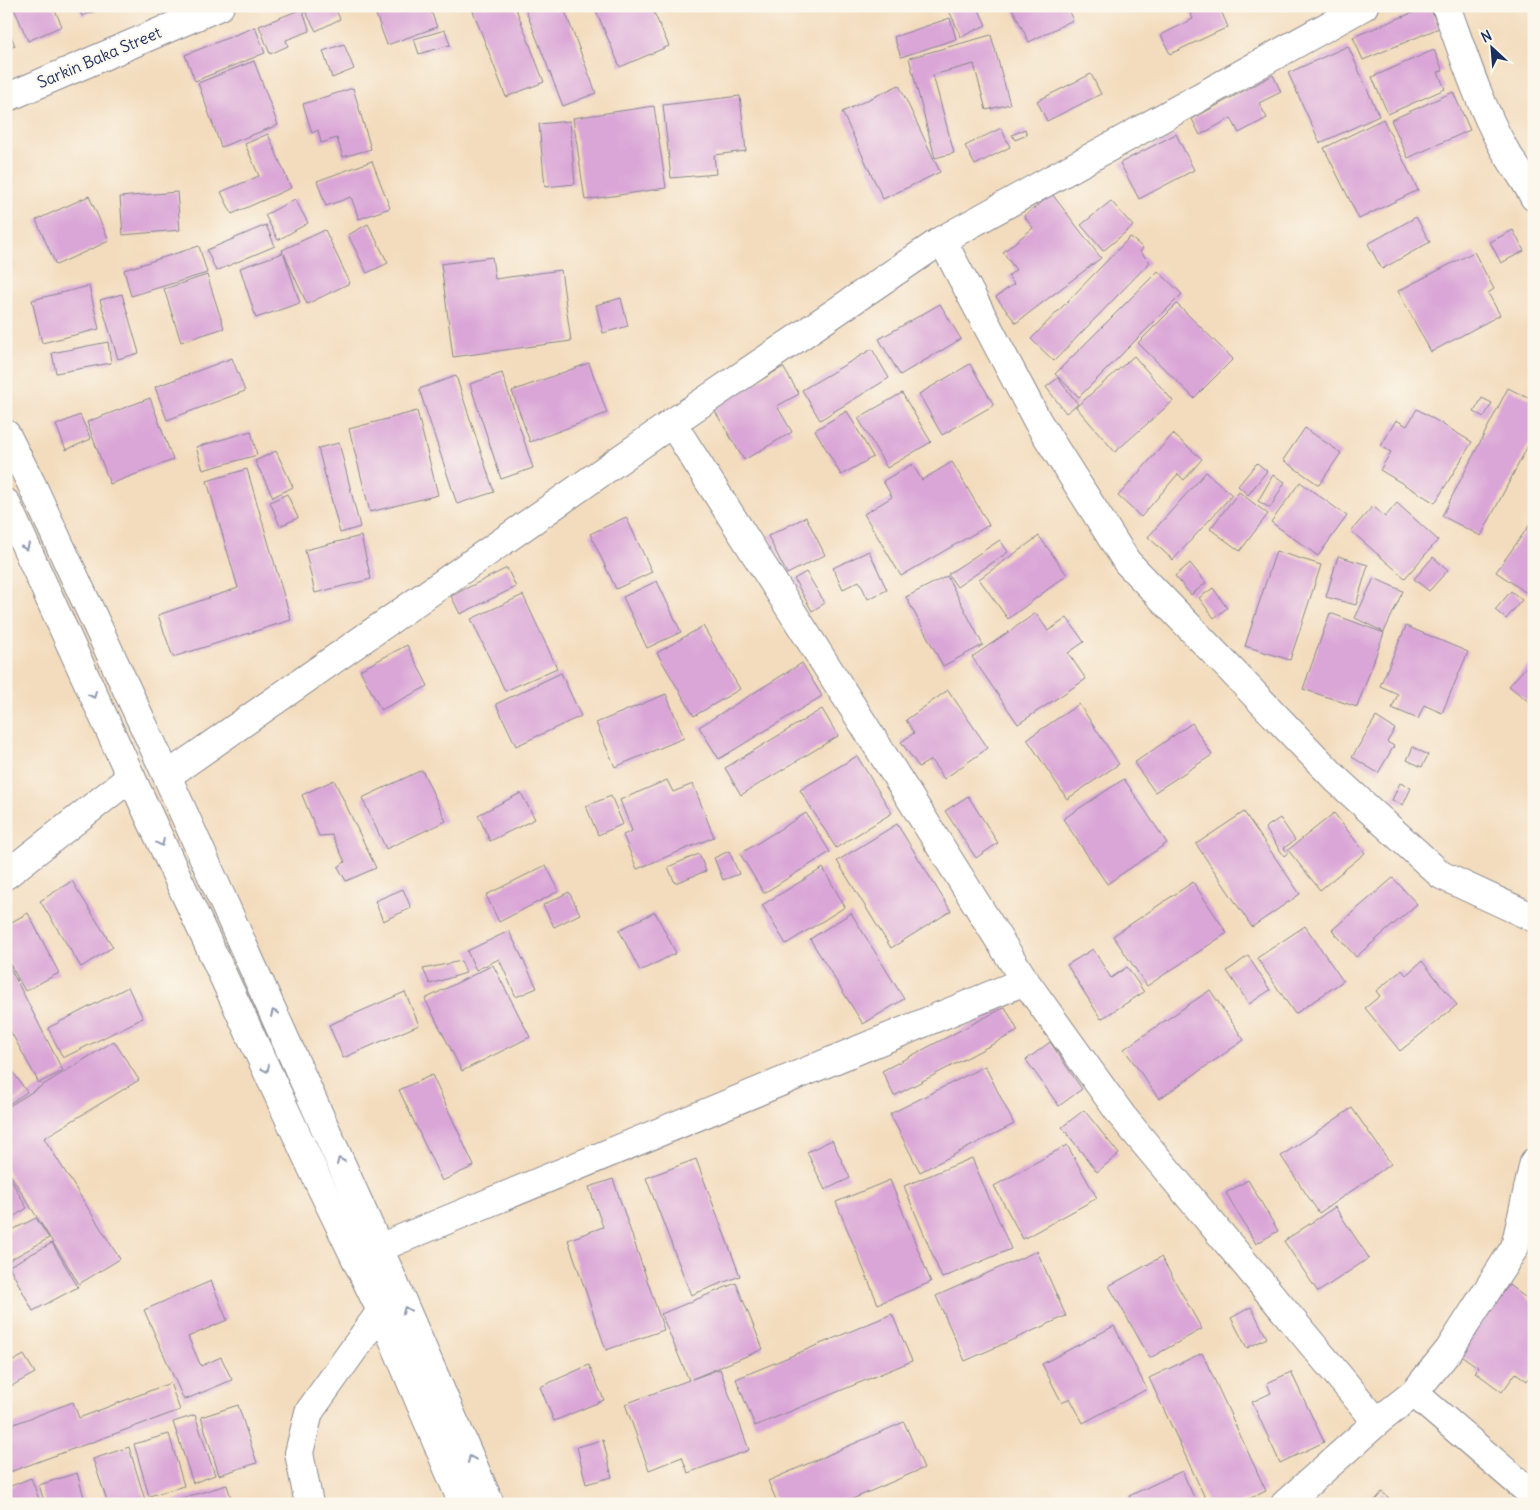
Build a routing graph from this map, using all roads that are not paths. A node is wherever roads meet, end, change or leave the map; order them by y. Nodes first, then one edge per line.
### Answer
1 (220, 6) edge
2 (1364, 6) edge
3 (1446, 6) edge
4 (6, 98) edge
5 (1534, 197) edge
6 (942, 240) junction
7 (672, 423) junction
8 (6, 434) edge
9 (6, 502) edge
10 (167, 776) junction
11 (131, 777) junction
12 (6, 875) edge
13 (1534, 918) edge
14 (1025, 982) junction
15 (1534, 1162) edge
16 (379, 1248) junction
17 (382, 1311) junction
18 (1414, 1393) junction
19 (1376, 1422) junction
20 (1534, 1496) edge
21 (309, 1504) edge
22 (464, 1504) edge
23 (490, 1504) edge
24 (1285, 1504) edge

1 - 4 street, Sarkin Baka Street
2 - 6 street
3 - 5 street
6 - 7 street
6 - 13 street
7 - 10 street
7 - 14 street
8 - 10 street
9 -> 11 street
16 -> 10 street
11 - 12 street
11 -> 17 street
14 - 16 street
14 - 19 street
15 - 18 street
23 -> 16 street
17 - 21 street
17 - 22 street
18 - 19 street
18 - 20 street
19 - 24 street

